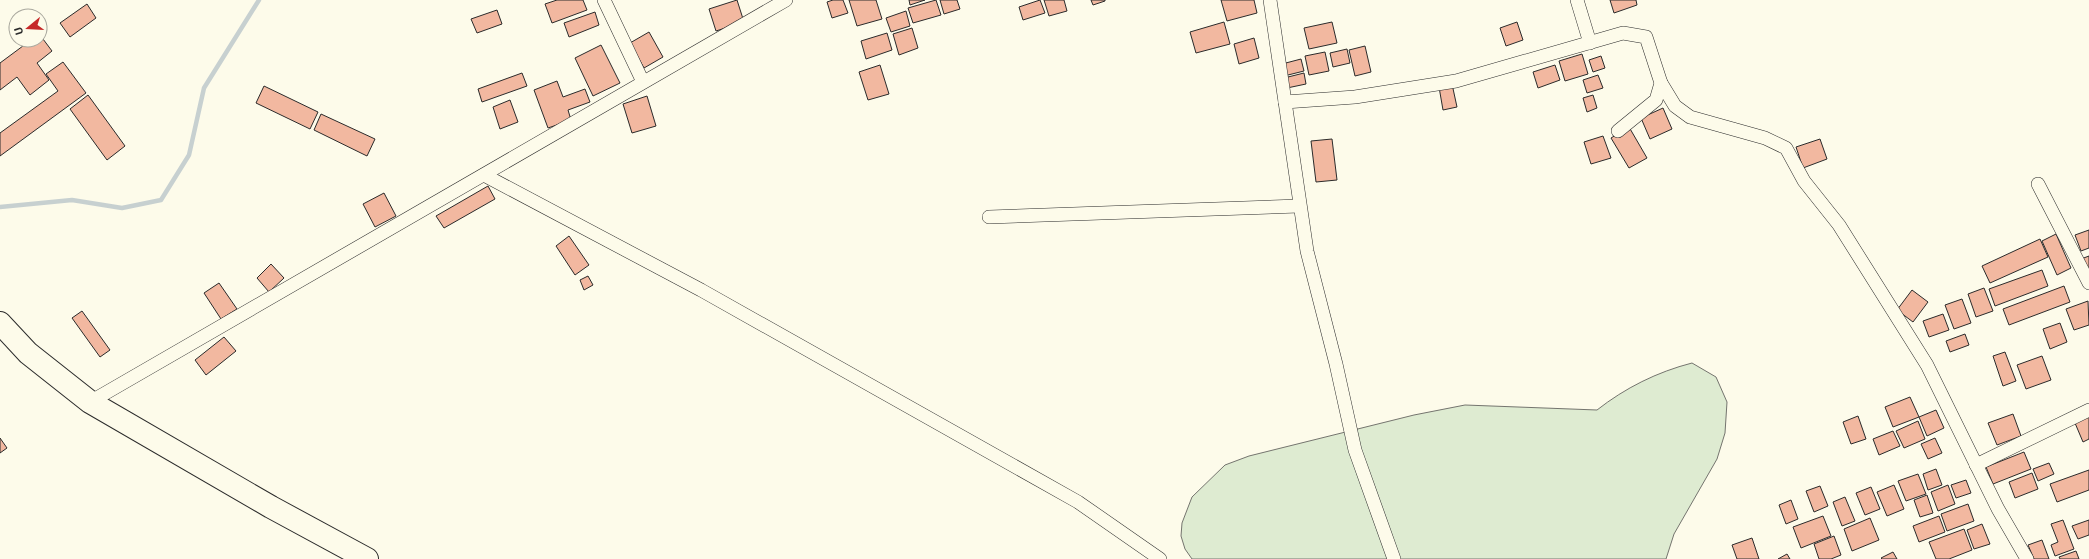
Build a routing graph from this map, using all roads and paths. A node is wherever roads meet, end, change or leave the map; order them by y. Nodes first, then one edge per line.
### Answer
1 (604, 0) edge
2 (786, 0) edge
3 (1270, 0) edge
4 (1577, 0) edge
5 (1590, 43) junction
6 (643, 82) junction
7 (1661, 83) junction
8 (1285, 102) junction
9 (1618, 131) dead end
10 (484, 175) junction
11 (2038, 184) dead end
12 (1299, 206) junction
13 (989, 217) dead end
14 (2089, 282) edge
15 (0, 323) edge
16 (90, 402) junction
17 (2089, 410) edge
18 (1976, 465) junction
19 (366, 559) edge
20 (1160, 559) edge
21 (1394, 559) edge
22 (2027, 559) edge

1 - 6 street
2 - 6 street
3 - 8 street
4 - 5 street
5 - 7 street
5 - 8 street
6 - 10 street
7 - 9 street
7 - 18 street
8 - 12 street
10 - 16 street
10 - 20 street
11 - 14 street
12 - 13 street
12 - 21 street
15 - 16 highway
16 - 19 highway
17 - 18 street
18 - 22 street

